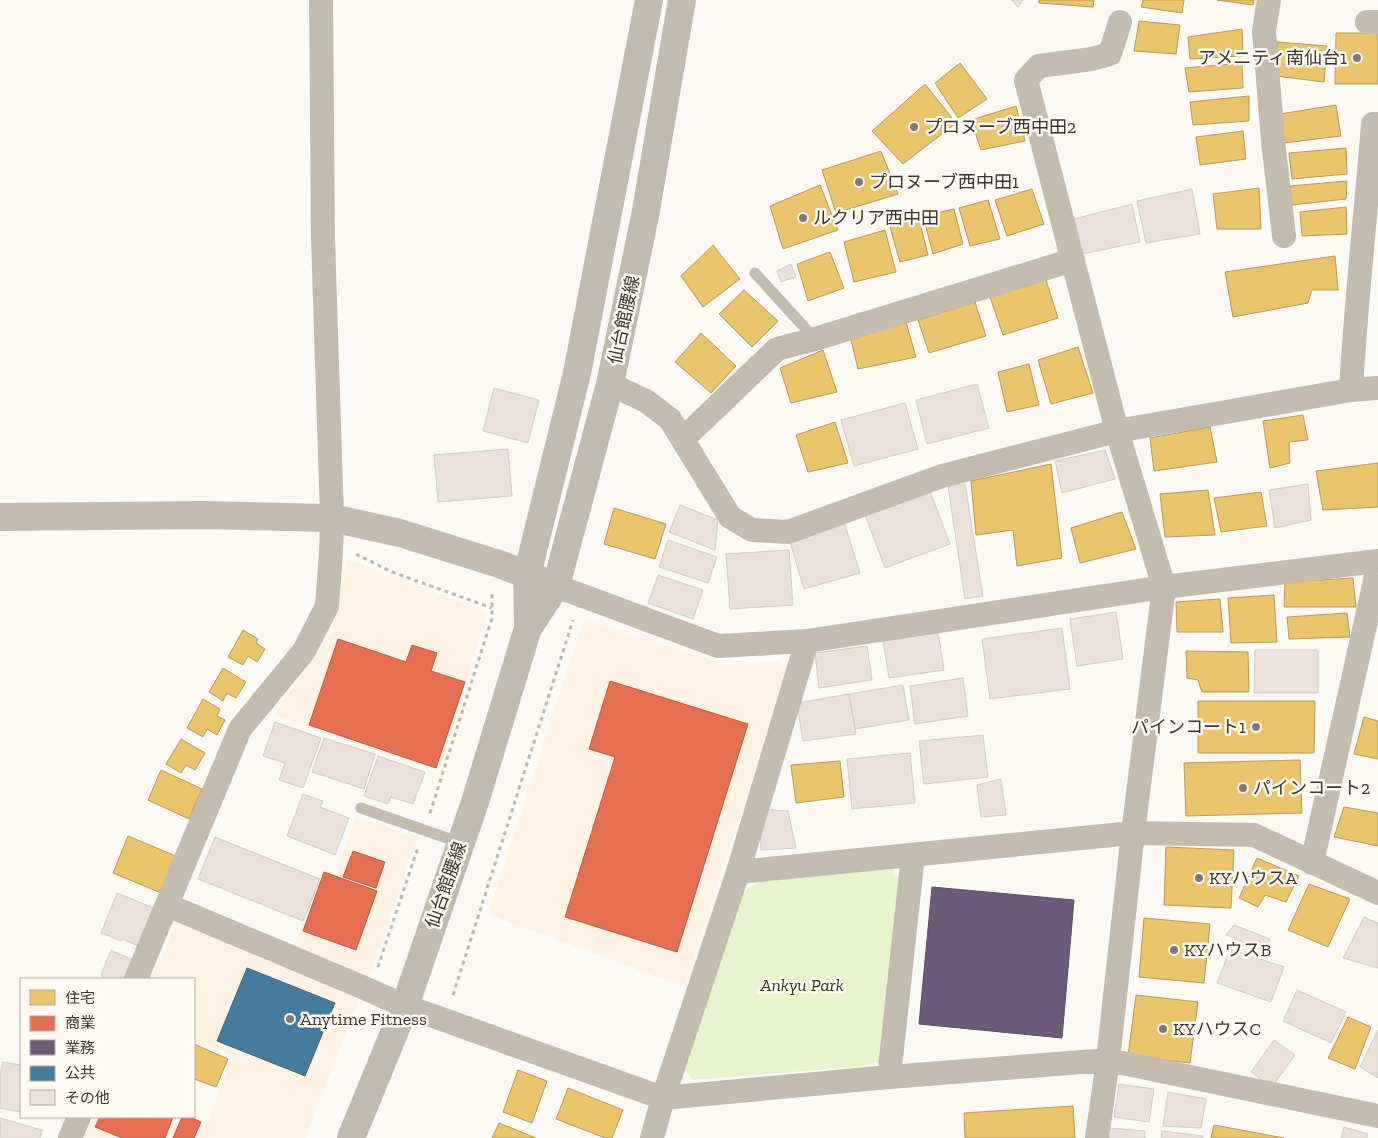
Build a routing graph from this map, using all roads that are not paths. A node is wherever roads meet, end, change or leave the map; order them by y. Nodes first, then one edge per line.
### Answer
1 (321, 0) edge
2 (649, 0) edge
3 (682, 0) edge
4 (1269, 0) edge
5 (1120, 22) dead end
6 (1378, 124) edge
7 (1284, 236) dead end
8 (1073, 260) junction
9 (755, 273) dead end
10 (815, 339) junction
11 (610, 384) junction
12 (1378, 388) edge
13 (1351, 390) junction
14 (1116, 431) junction
15 (683, 439) junction
16 (0, 517) edge
17 (332, 518) junction
18 (1378, 561) edge
19 (1378, 567) edge
20 (527, 576) junction
21 (556, 586) junction
22 (1164, 587) junction
23 (528, 628) junction
24 (807, 641) junction
25 (361, 808) dead end
26 (1133, 833) junction
27 (461, 843) junction
28 (913, 855) junction
29 (1312, 863) junction
30 (738, 872) junction
31 (1378, 893) edge
32 (167, 905) junction
33 (136, 978) edge
34 (405, 1006) junction
35 (1108, 1060) junction
36 (889, 1077) junction
37 (663, 1098) junction
38 (1378, 1116) edge
39 (79, 1118) edge
40 (70, 1138) edge
41 (351, 1138) edge
42 (652, 1138) edge
43 (1097, 1138) edge

1 - 17 street
2 - 20 main road, 仙台館腰線
3 - 11 main road, 仙台館腰線
4 - 7 street
5 - 8 street
6 - 13 street
8 - 10 street
8 - 14 street
9 - 10 lane
10 - 15 street
11 - 15 street
11 - 21 main road, 仙台館腰線
12 - 13 street
13 - 14 street
14 - 15 street
14 - 22 street
16 - 17 street
17 - 20 street
17 - 32 street
18 - 22 street
19 - 29 street
20 - 21 street
20 - 23 main road, 仙台館腰線
21 - 23 main road, 仙台館腰線
21 - 24 street
22 - 24 street
22 - 26 street
23 - 27 main road, 仙台館腰線
24 - 30 street
25 - 27 lane
26 - 28 street
26 - 29 street
26 - 35 street
27 - 34 main road, 仙台館腰線
28 - 30 street
28 - 36 street
29 - 31 street
30 - 37 street
32 - 33 street
32 - 34 street
34 - 37 street
34 - 41 main road, 仙台館腰線
35 - 36 street
35 - 38 street
35 - 43 street
36 - 37 street
37 - 42 street
39 - 40 street

